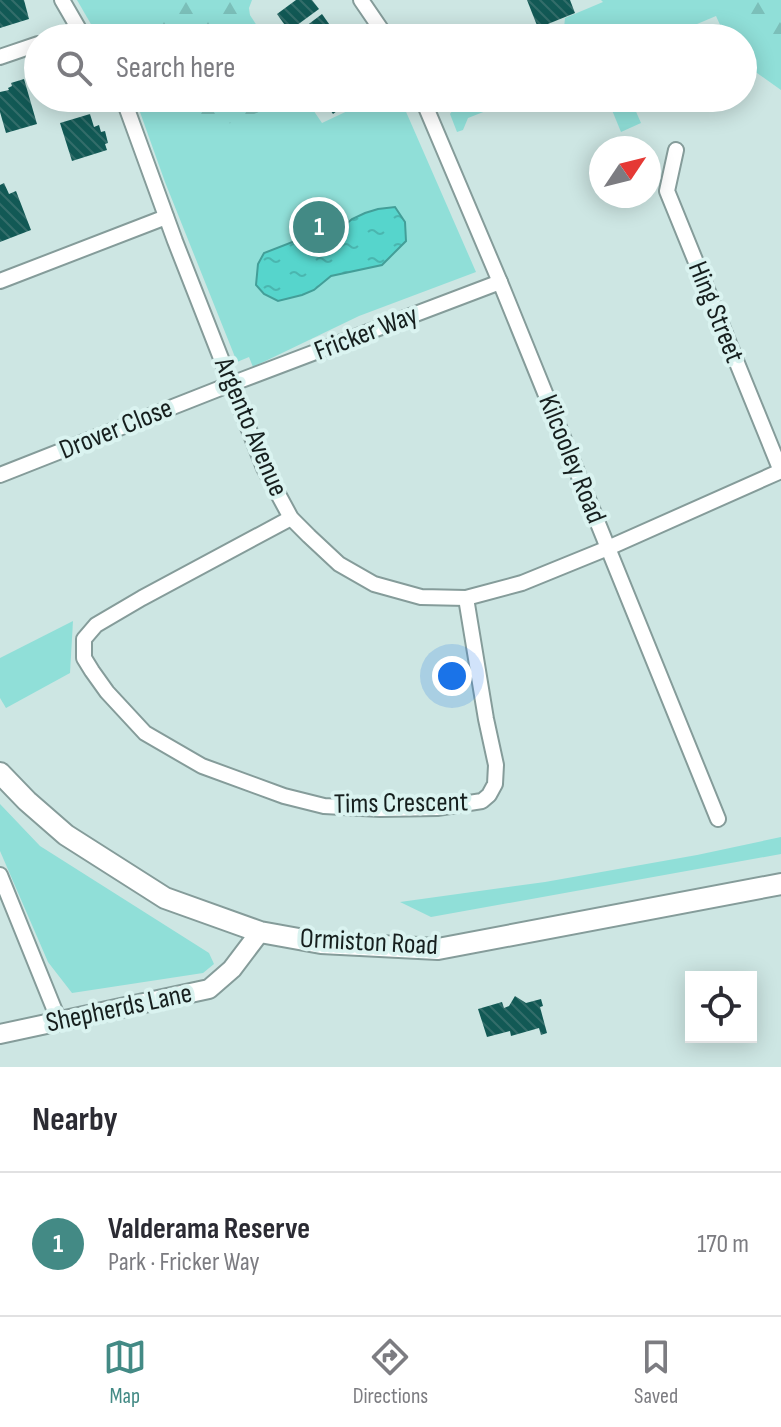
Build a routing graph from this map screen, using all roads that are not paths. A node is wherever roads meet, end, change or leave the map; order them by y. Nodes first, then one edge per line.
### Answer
1 (62, 0) edge
2 (361, 0) edge
3 (75, 24) edge
4 (377, 24) edge
5 (24, 49) edge
6 (0, 57) edge
7 (128, 112) edge
8 (429, 112) edge
9 (676, 150) dead end
10 (166, 217) junction
11 (0, 281) edge
12 (500, 282) junction
13 (231, 384) junction
14 (781, 471) edge
15 (0, 475) edge
16 (291, 518) junction
17 (608, 548) junction
18 (466, 598) junction
19 (0, 773) edge
20 (718, 819) dead end
21 (0, 875) edge
22 (781, 884) edge
23 (260, 932) junction
24 (59, 1021) junction
25 (0, 1034) edge

1 - 3 street
2 - 4 street
5 - 6 street
7 - 10 street, Argento Avenue
8 - 12 street, Kilcooley Road
9 - 14 street, Hing Street
10 - 11 street
10 - 13 street, Argento Avenue
12 - 13 street, Fricker Way
12 - 17 street, Kilcooley Road
13 - 15 street, Drover Close
13 - 16 street, Argento Avenue
14 - 17 street, Argento Avenue
16 - 18 street, Argento Avenue
16 - 18 street, Tims Crescent
17 - 18 street, Argento Avenue
17 - 20 street, Kilcooley Road
19 - 23 main road, Ormiston Road
21 - 24 street
22 - 23 main road, Ormiston Road
23 - 24 street, Shepherds Lane
24 - 25 street, Shepherds Lane

